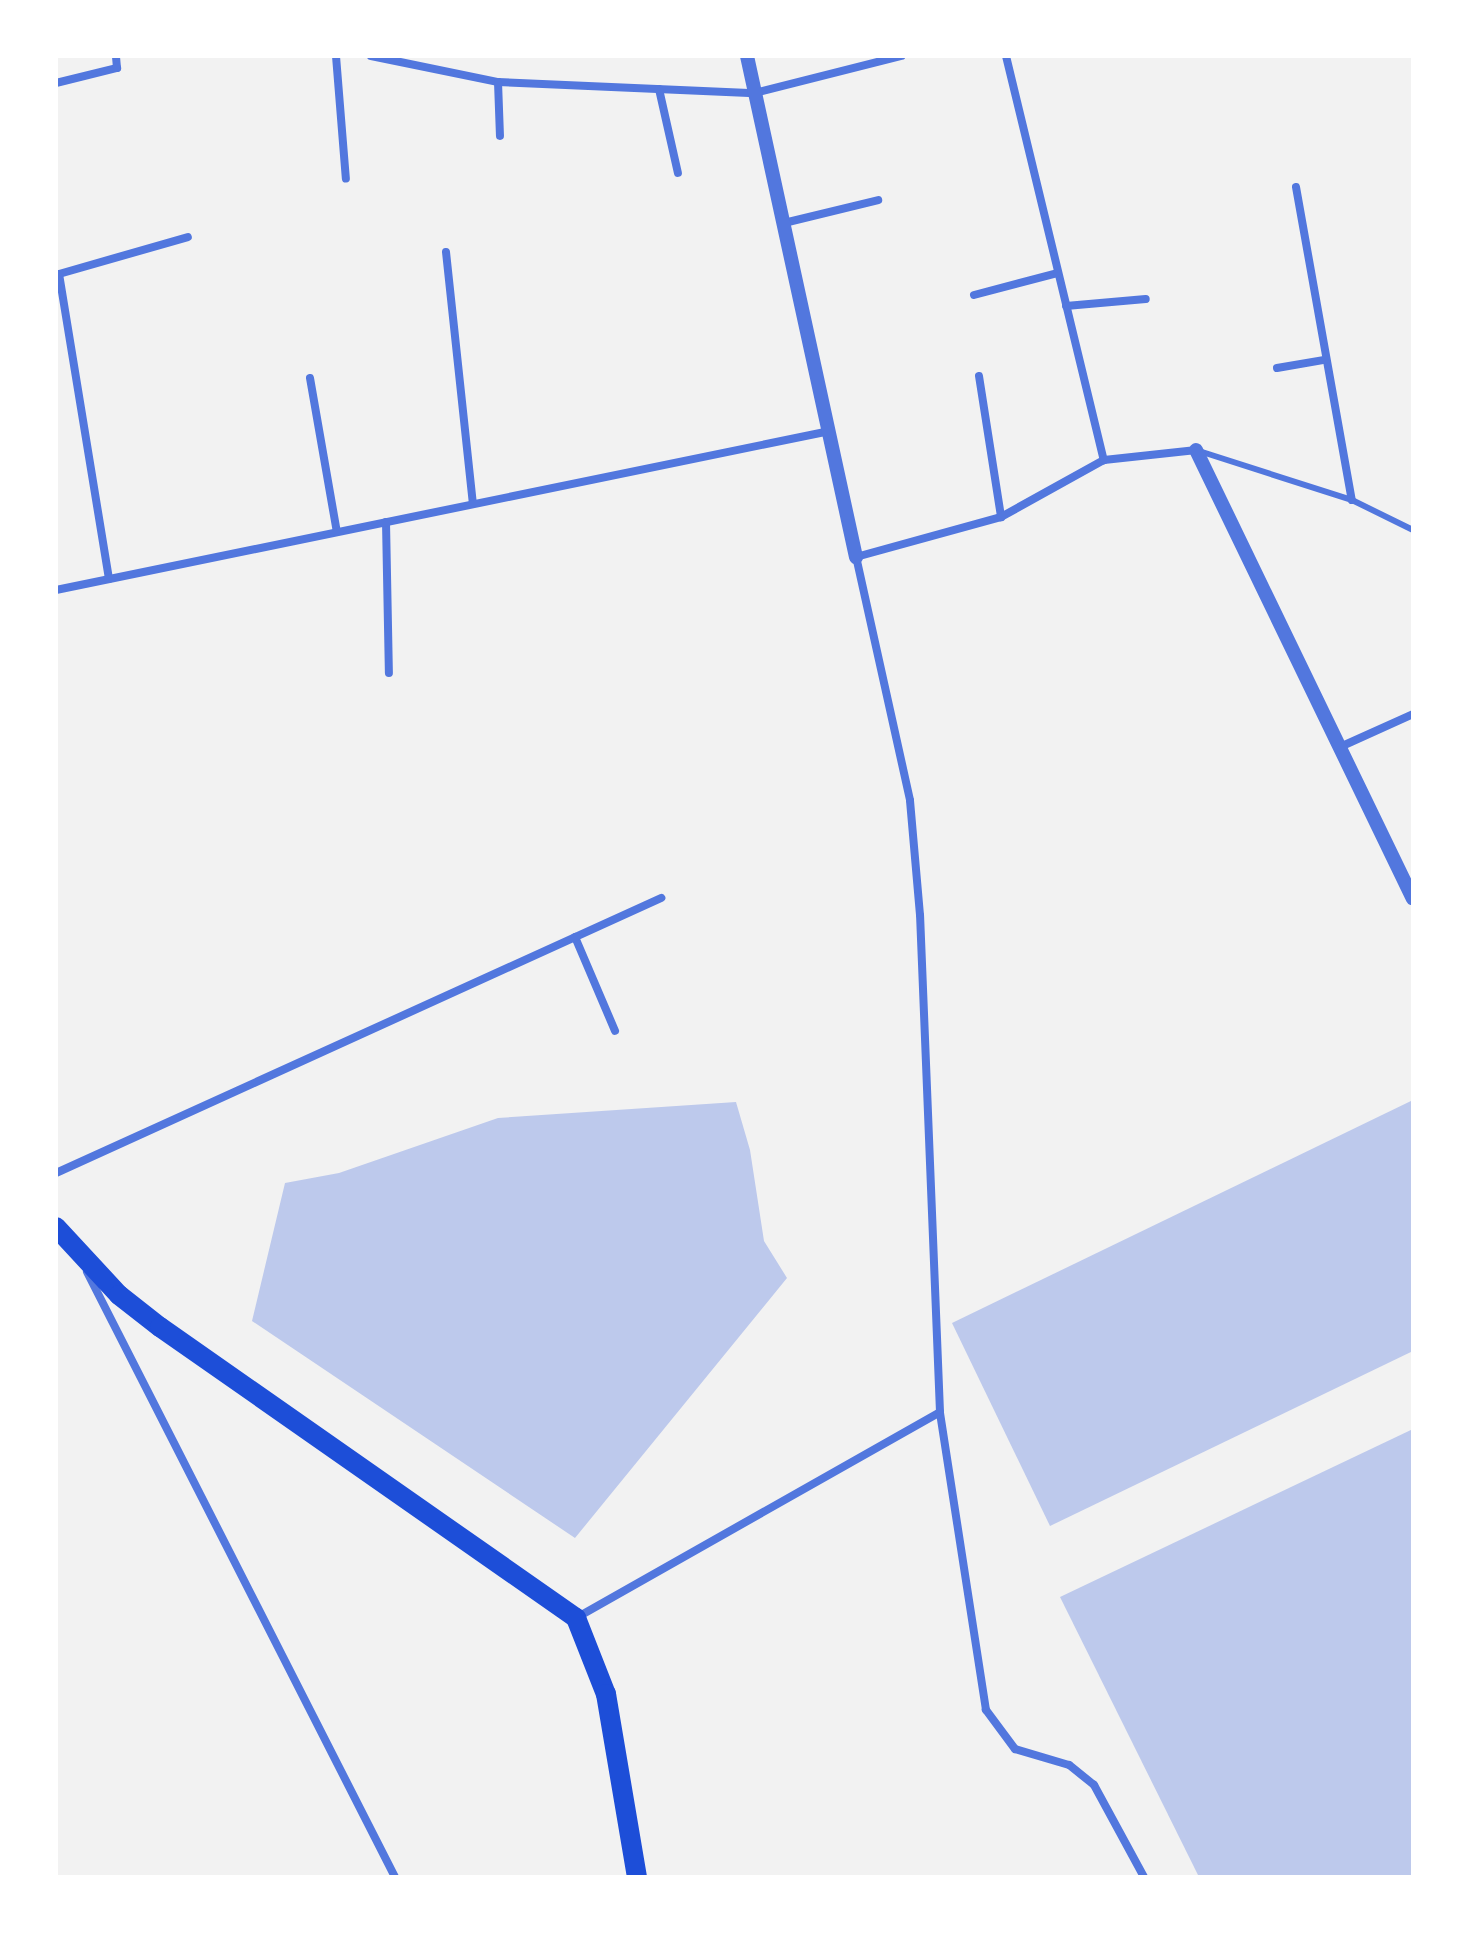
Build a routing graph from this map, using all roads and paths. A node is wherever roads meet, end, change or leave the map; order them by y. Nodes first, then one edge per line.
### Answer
1 (116, 56) edge
2 (336, 56) edge
3 (371, 56) edge
4 (747, 56) edge
5 (901, 56) edge
6 (1006, 56) edge
7 (498, 82) junction
8 (56, 83) edge
9 (659, 89) junction
10 (755, 93) junction
11 (500, 136) dead end
12 (678, 173) dead end
13 (346, 179) dead end
14 (1296, 187) dead end
15 (878, 200) dead end
16 (784, 223) junction
17 (188, 237) dead end
18 (446, 252) dead end
19 (1057, 273) junction
20 (974, 295) dead end
21 (1146, 299) dead end
22 (1066, 306) junction
23 (1324, 360) junction
24 (1277, 368) dead end
25 (979, 376) dead end
26 (310, 378) dead end
27 (830, 430) junction
28 (1196, 450) junction
29 (1104, 460) junction
30 (1352, 500) junction
31 (473, 504) junction
32 (1001, 517) junction
33 (386, 522) junction
34 (1413, 530) edge
35 (337, 532) junction
36 (856, 557) junction
37 (109, 579) junction
38 (56, 590) edge
39 (389, 673) dead end
40 (1413, 714) edge
41 (1340, 747) junction
42 (661, 898) dead end
43 (1413, 898) edge
44 (575, 937) junction
45 (615, 1031) dead end
46 (56, 1173) edge
47 (56, 1227) edge
48 (79, 1255) junction
49 (940, 1412) junction
50 (576, 1618) junction
51 (395, 1877) edge
52 (637, 1877) edge
53 (1144, 1877) edge

1 - 8 street
2 - 13 street
3 - 7 street
4 - 10 street
5 - 10 street
6 - 19 street
7 - 9 street
7 - 11 street
9 - 10 street
9 - 12 street
10 - 16 street
14 - 23 street
15 - 16 street
16 - 27 street
17 - 37 street
18 - 31 street
19 - 20 street
19 - 22 street
21 - 22 street
22 - 29 street
23 - 24 street
23 - 30 street
25 - 32 street
26 - 35 street
27 - 31 street
27 - 36 street
28 - 29 street
28 - 30 lane
28 - 41 street
29 - 32 street
30 - 34 lane
31 - 33 street
32 - 36 street
33 - 35 street
33 - 39 street
35 - 37 street
36 - 49 street
37 - 38 street
40 - 41 street
41 - 43 street
42 - 44 street
44 - 45 street
44 - 46 street
47 - 48 main road
48 - 50 main road
48 - 51 street
49 - 50 street
49 - 53 street
50 - 52 main road

